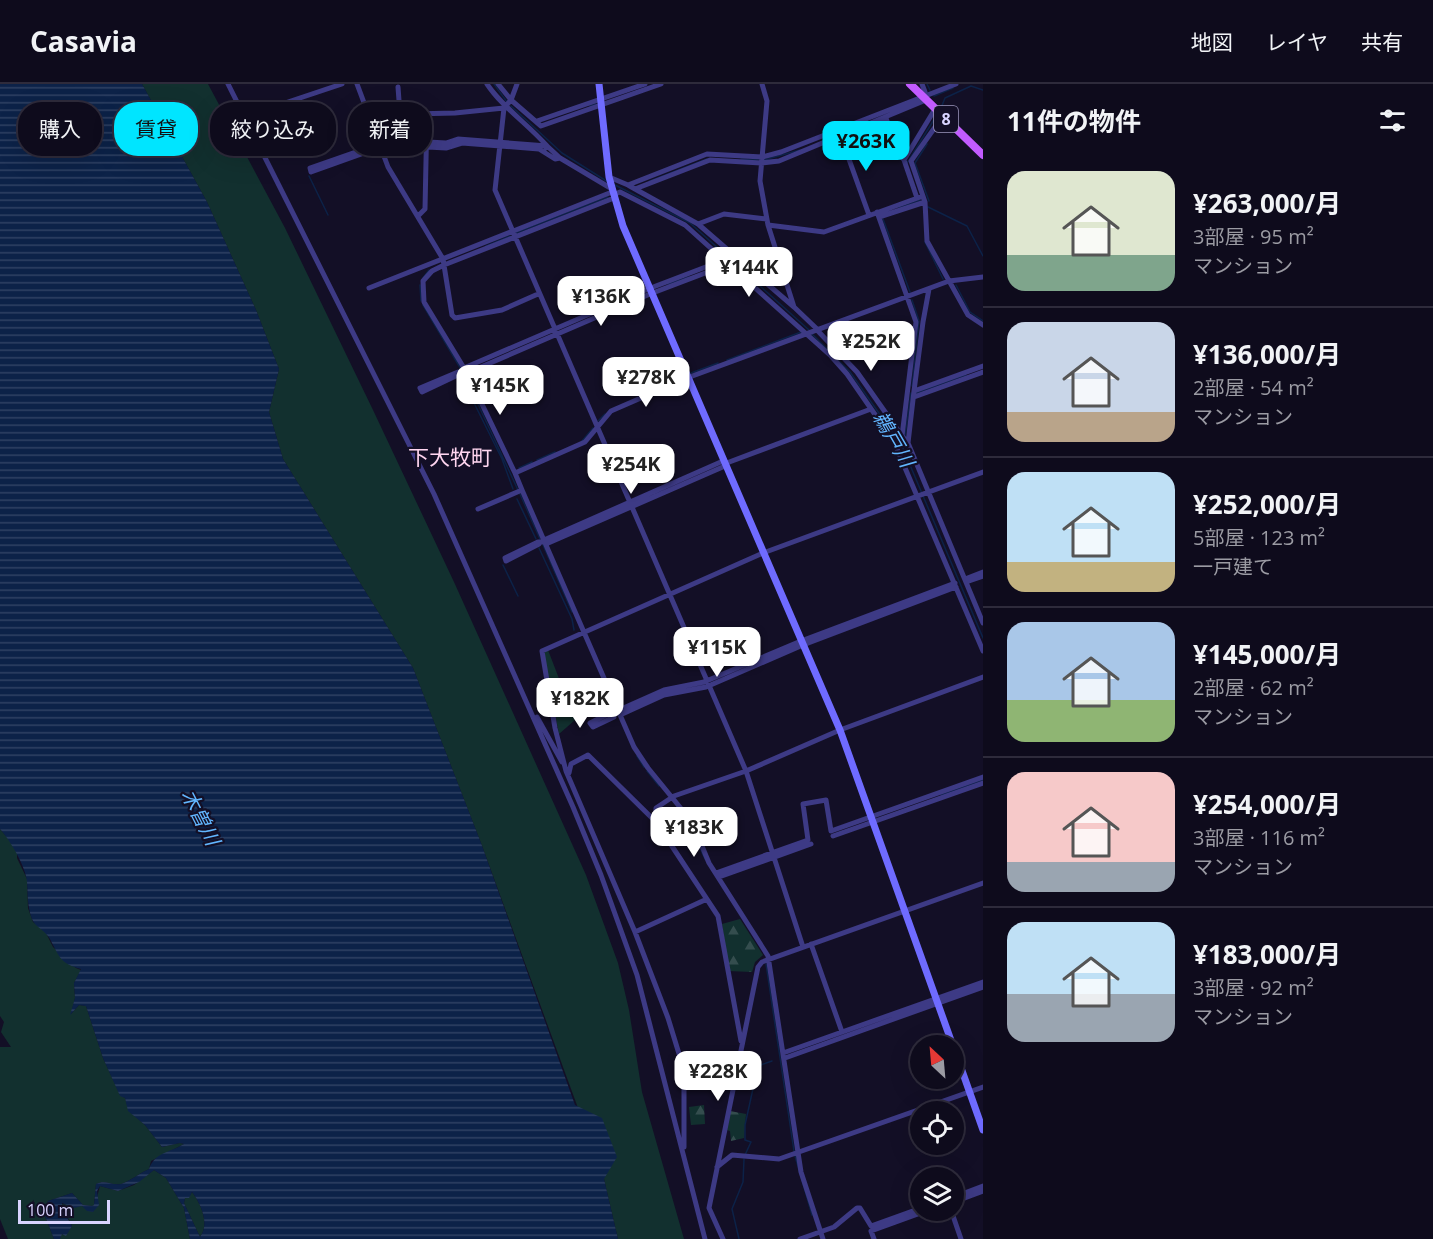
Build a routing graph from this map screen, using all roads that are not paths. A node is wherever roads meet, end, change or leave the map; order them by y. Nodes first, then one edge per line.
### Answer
1 (228, 84) edge
2 (342, 84) edge
3 (357, 84) edge
4 (487, 84) edge
5 (498, 84) edge
6 (517, 84) edge
7 (599, 84) edge
8 (645, 84) edge
9 (661, 84) edge
10 (762, 84) edge
11 (910, 84) edge
12 (922, 84) edge
13 (931, 84) edge
14 (956, 84) edge
15 (398, 87) dead end
16 (934, 93) junction
17 (924, 98) junction
18 (288, 102) edge
19 (364, 102) edge
20 (399, 102) edge
21 (601, 102) junction
22 (507, 104) junction
23 (935, 109) junction
24 (432, 112) edge
25 (943, 116) junction
26 (886, 118) junction
27 (840, 137) junction
28 (432, 143) edge
29 (499, 144) junction
30 (380, 146) joint
31 (547, 146) junction
32 (543, 152) junction
33 (982, 152) edge
34 (384, 156) edge
35 (427, 156) edge
36 (560, 158) junction
37 (761, 160) junction
38 (904, 160) junction
39 (628, 185) junction
40 (612, 188) junction
41 (635, 189) junction
42 (922, 198) junction
43 (869, 215) junction
44 (878, 215) junction
45 (418, 216) junction
46 (767, 222) junction
47 (698, 224) junction
48 (513, 235) junction
49 (444, 262) junction
50 (726, 262) junction
51 (983, 277) edge
52 (949, 281) junction
53 (369, 288) dead end
54 (930, 289) junction
55 (649, 291) junction
56 (538, 294) junction
57 (908, 297) junction
58 (794, 307) junction
59 (983, 325) edge
60 (816, 329) junction
61 (555, 332) junction
62 (806, 333) junction
63 (983, 366) edge
64 (464, 372) junction
65 (983, 372) edge
66 (687, 378) junction
67 (914, 394) junction
68 (871, 409) junction
69 (597, 428) junction
70 (902, 436) junction
71 (908, 443) junction
72 (724, 464) junction
73 (983, 472) edge
74 (515, 473) junction
75 (522, 490) junction
76 (923, 493) junction
77 (630, 505) junction
78 (478, 510) dead end
79 (543, 543) junction
80 (763, 553) junction
81 (983, 574) edge
82 (965, 580) junction
83 (956, 585) junction
84 (668, 594) junction
85 (983, 623) edge
86 (584, 631) junction
87 (802, 643) junction
88 (983, 651) edge
89 (983, 677) edge
90 (707, 683) junction
91 (533, 713) junction
92 (618, 713) junction
93 (840, 730) junction
94 (746, 771) junction
95 (567, 774) junction
96 (983, 777) edge
97 (983, 783) edge
98 (674, 796) junction
99 (873, 820) junction
100 (657, 822) junction
101 (833, 836) dead end
102 (811, 844) dead end
103 (774, 854) junction
104 (717, 875) junction
105 (983, 883) edge
106 (707, 899) junction
107 (905, 911) junction
108 (635, 932) junction
109 (811, 944) junction
110 (803, 947) junction
111 (768, 960) junction
112 (983, 982) edge
113 (983, 987) edge
114 (937, 1001) junction
115 (842, 1032) junction
116 (949, 1035) edge
117 (741, 1041) junction
118 (784, 1055) junction
119 (964, 1078) edge
120 (983, 1087) edge
121 (969, 1092) junction
122 (983, 1130) edge
123 (683, 1151) junction
124 (797, 1153) junction
125 (716, 1168) junction
126 (983, 1186) edge
127 (983, 1191) edge
128 (964, 1193) edge
129 (964, 1198) edge
130 (910, 1212) edge
131 (910, 1217) edge
132 (955, 1221) edge
133 (817, 1234) edge
134 (705, 1239) edge
135 (723, 1239) edge
136 (800, 1239) edge
137 (823, 1239) edge
138 (874, 1239) edge
139 (961, 1239) edge

1 - 91 street
2 - 18 street
3 - 19 street
4 - 22 street
5 - 22 street
6 - 22 street
7 - 21 street
8 - 21 street
9 - 21 street
10 - 37 street
11 - 17 main road, 8
12 - 17 street
13 - 16 street
14 - 16 street
15 - 20 street
16 - 17 street
17 - 23 main road, 8
17 - 26 street
17 - 37 street
21 - 22 street
21 - 40 street
22 - 24 street
22 - 29 street
22 - 31 street
23 - 25 main road, 8
23 - 38 street
25 - 33 main road, 8
25 - 42 street
26 - 27 street
26 - 38 street
27 - 37 street
27 - 43 street
28 - 29 street
29 - 31 street
29 - 32 street
29 - 48 street
30 - 30 street
31 - 32 street
31 - 36 street
32 - 36 street
34 - 45 street
35 - 45 street
36 - 40 street
37 - 39 street
37 - 41 street
37 - 46 street
38 - 42 street
39 - 40 street
39 - 41 street
40 - 48 street
40 - 50 street
40 - 55 street
41 - 47 street
42 - 44 street
42 - 52 street
43 - 44 street
43 - 46 street
44 - 57 street
45 - 49 street
46 - 47 street
46 - 58 street
47 - 58 street
48 - 49 street
48 - 56 street
49 - 53 street
49 - 56 street
49 - 64 street
50 - 55 street
50 - 62 street
51 - 52 street
52 - 54 street
52 - 59 street
54 - 57 street
54 - 67 street
55 - 61 street
55 - 66 street
56 - 61 street
57 - 60 street
57 - 70 street
58 - 60 street
60 - 62 street
60 - 70 street
61 - 64 street
61 - 69 street
62 - 66 street
62 - 68 street
63 - 67 street
64 - 64 street
64 - 74 street
65 - 67 street
66 - 69 street
66 - 72 street
67 - 71 street
68 - 72 street
68 - 76 street
69 - 74 street
69 - 77 street
70 - 71 street
71 - 76 street
72 - 77 street
72 - 80 street
73 - 76 street
74 - 75 street
75 - 78 street
75 - 79 street
76 - 80 street
76 - 82 street
76 - 83 street
77 - 79 street
77 - 84 street
79 - 79 street
79 - 86 street
80 - 84 street
80 - 87 street
81 - 82 street
82 - 85 street
83 - 87 street
83 - 88 street
84 - 86 street
84 - 90 street
86 - 92 street
86 - 95 street
87 - 90 street
87 - 93 street
89 - 93 street
90 - 92 street
90 - 94 street
91 - 95 street
91 - 123 street
92 - 98 street
93 - 94 street
93 - 99 street
94 - 98 street
94 - 103 street
95 - 100 street
95 - 108 street
96 - 99 street
97 - 99 street
98 - 100 street
98 - 104 street
99 - 101 street
99 - 103 street
99 - 107 street
100 - 106 street
102 - 103 street
103 - 104 street
103 - 110 street
104 - 111 street
105 - 107 street
106 - 108 street
106 - 117 street
107 - 109 street
107 - 114 street
108 - 123 street
109 - 110 street
109 - 115 street
110 - 111 street
111 - 117 street
111 - 118 street
112 - 114 street
113 - 114 street
114 - 115 street
114 - 116 street
114 - 118 street
115 - 118 street
117 - 125 street
118 - 124 street
119 - 121 street
120 - 121 street
121 - 122 street
121 - 124 street
123 - 134 street
124 - 125 street
124 - 133 street
125 - 135 street
126 - 128 street
127 - 129 street
130 - 133 street
131 - 138 street
132 - 139 street
133 - 136 street
133 - 137 street

